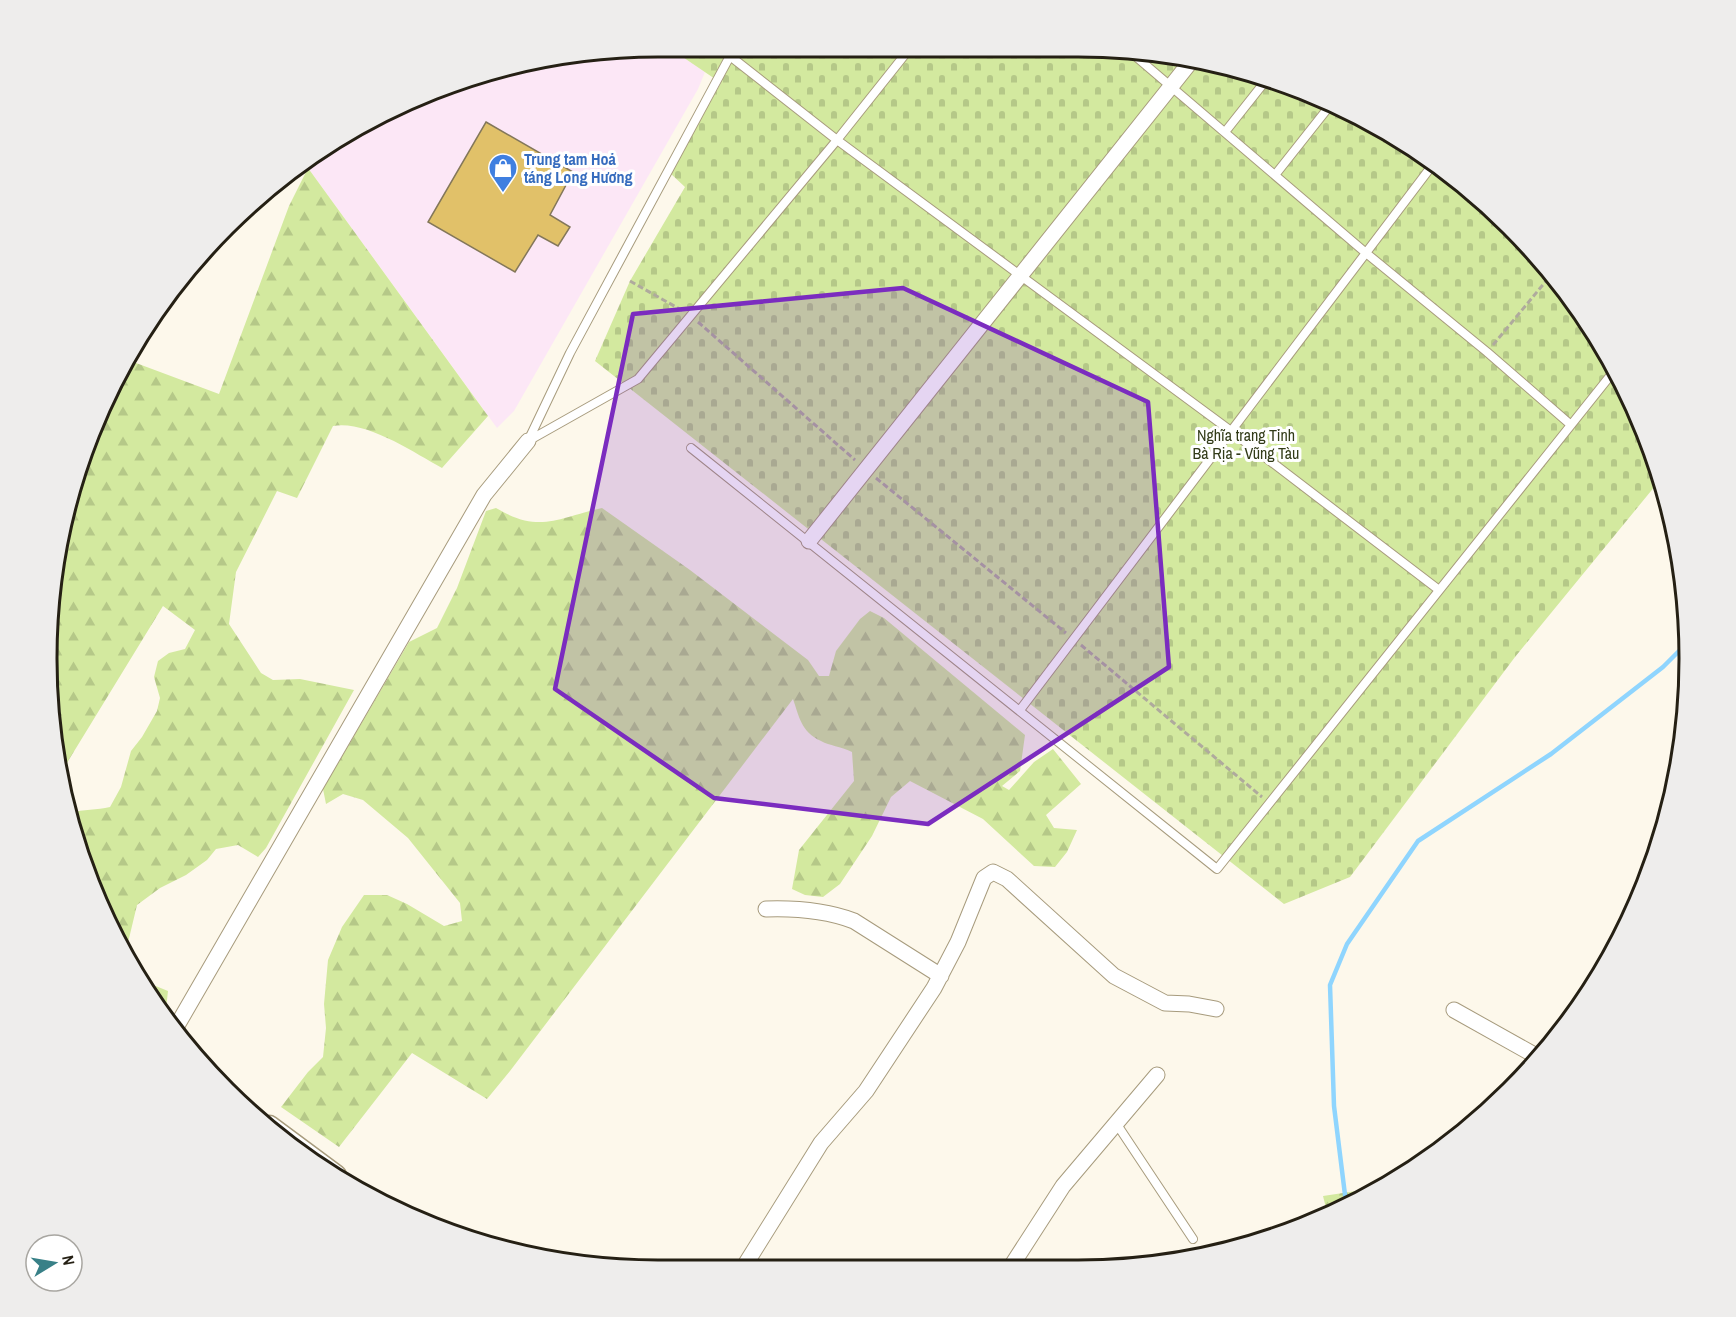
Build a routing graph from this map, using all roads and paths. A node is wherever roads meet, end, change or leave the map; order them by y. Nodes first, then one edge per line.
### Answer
1 (729, 57) edge
2 (731, 57) edge
3 (903, 57) edge
4 (1140, 60) edge
5 (1186, 67) edge
6 (1171, 86) junction
7 (1261, 86) edge
8 (1326, 111) edge
9 (1225, 132) junction
10 (837, 140) junction
11 (1429, 170) edge
12 (1275, 175) junction
13 (1366, 253) junction
14 (1021, 274) junction
15 (630, 281) dead end
16 (1546, 281) edge
17 (691, 315) junction
18 (1487, 352) junction
19 (1609, 377) edge
20 (1571, 425) junction
21 (1231, 432) junction
22 (528, 441) junction
23 (691, 448) dead end
24 (866, 470) junction
25 (809, 541) junction
26 (1439, 590) junction
27 (1074, 639) junction
28 (1020, 710) junction
29 (1269, 803) junction
30 (766, 909) dead end
31 (941, 976) junction
32 (1216, 1009) dead end
33 (1454, 1011) dead end
34 (179, 1022) edge
35 (1531, 1053) edge
36 (1156, 1075) dead end
37 (1116, 1123) junction
38 (1193, 1239) dead end
39 (748, 1260) edge
40 (1015, 1260) edge

1 - 22 lane
2 - 10 lane
3 - 10 lane
4 - 6 lane
5 - 6 street
6 - 9 lane
6 - 14 street
7 - 9 lane
8 - 12 lane
9 - 12 lane
10 - 14 lane
10 - 17 lane
11 - 13 lane
12 - 13 lane
13 - 18 lane
13 - 21 lane
14 - 21 lane
14 - 24 street
15 - 17 path
16 - 18 path
17 - 22 lane
17 - 24 path
18 - 20 lane
19 - 20 lane
20 - 26 lane
21 - 26 lane
21 - 27 lane
22 - 34 street
23 - 25 lane
24 - 25 street
24 - 27 path
25 - 28 lane
26 - 29 lane
27 - 28 lane
27 - 29 path
28 - 29 lane
30 - 31 street
31 - 32 street
31 - 39 street
33 - 35 street
36 - 37 street
37 - 38 lane
37 - 40 street

